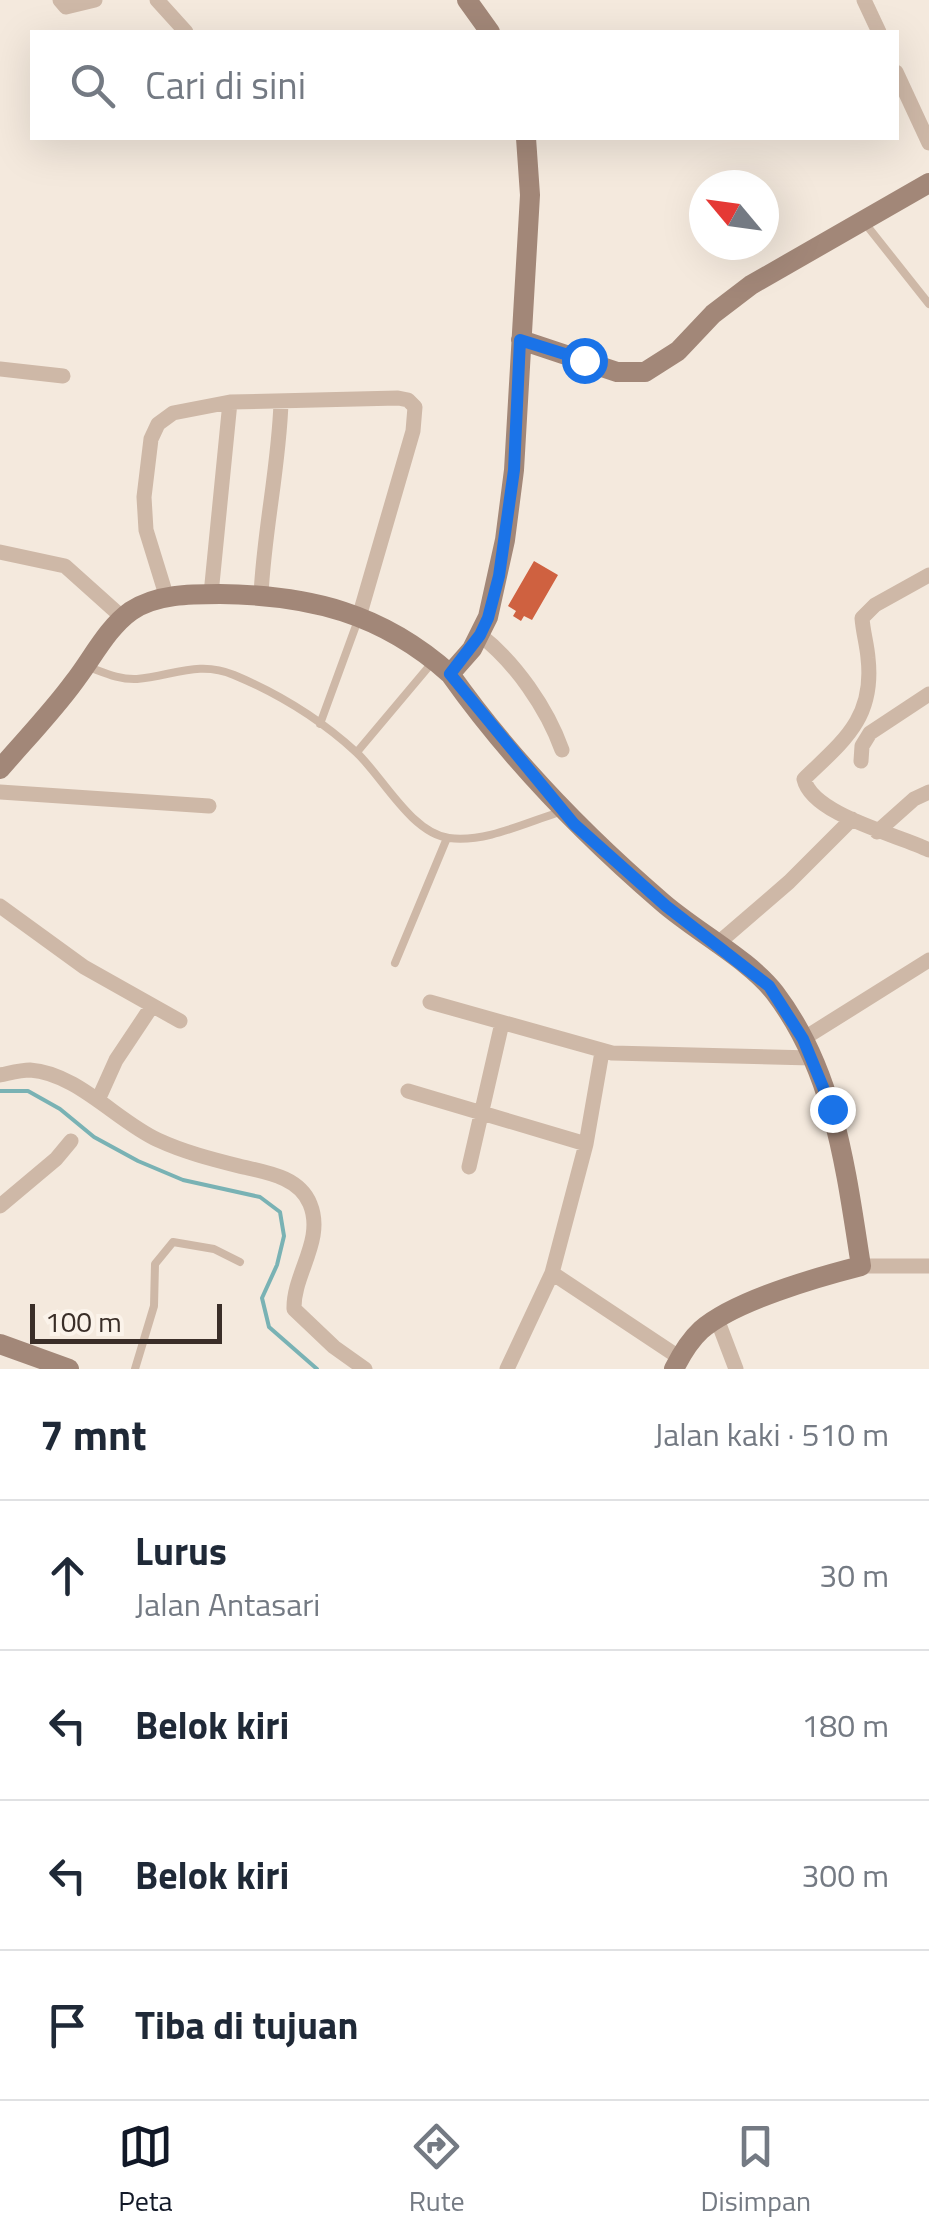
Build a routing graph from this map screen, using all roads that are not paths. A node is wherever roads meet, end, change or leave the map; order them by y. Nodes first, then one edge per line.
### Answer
1 (60, 0) edge
2 (95, 0) edge
3 (156, 0) edge
4 (467, 0) edge
5 (864, 0) edge
6 (184, 30) edge
7 (489, 30) edge
8 (877, 30) edge
9 (899, 78) edge
10 (526, 140) edge
11 (929, 143) edge
12 (929, 183) edge
13 (864, 222) junction
14 (929, 304) edge
15 (520, 340) junction
16 (0, 369) edge
17 (64, 376) dead end
18 (230, 402) junction
19 (281, 402) junction
20 (0, 552) edge
21 (929, 575) edge
22 (211, 594) junction
23 (261, 594) junction
24 (168, 598) junction
25 (359, 617) junction
26 (123, 618) junction
27 (480, 635) junction
28 (86, 666) junction
29 (442, 667) junction
30 (929, 694) edge
31 (320, 724) junction
32 (562, 750) dead end
33 (356, 752) junction
34 (862, 761) dead end
35 (0, 768) edge
36 (0, 792) edge
37 (929, 792) edge
38 (209, 806) dead end
39 (562, 811) junction
40 (852, 820) junction
41 (877, 832) junction
42 (448, 838) junction
43 (929, 850) edge
44 (0, 906) edge
45 (716, 945) junction
46 (928, 962) edge
47 (395, 963) dead end
48 (430, 1002) dead end
49 (152, 1006) junction
50 (180, 1021) dead end
51 (502, 1023) junction
52 (808, 1048) junction
53 (602, 1052) junction
54 (0, 1074) edge
55 (408, 1090) dead end
56 (98, 1100) junction
57 (481, 1113) junction
58 (71, 1141) dead end
59 (586, 1144) junction
60 (469, 1166) dead end
61 (0, 1206) edge
62 (240, 1262) dead end
63 (861, 1266) junction
64 (929, 1266) edge
65 (552, 1273) junction
66 (717, 1319) junction
67 (0, 1344) edge
68 (677, 1364) edge
69 (69, 1369) edge
70 (135, 1369) edge
71 (365, 1369) edge
72 (508, 1369) edge
73 (736, 1369) edge

1 - 2 street
3 - 6 street
4 - 7 street
5 - 8 street
9 - 11 street
10 - 15 street
12 - 13 street
13 - 14 lane
13 - 15 street
15 - 27 street
16 - 17 street
18 - 19 street
18 - 22 street
18 - 24 street
19 - 23 street
19 - 25 street
20 - 26 street
21 - 40 street
22 - 23 street
22 - 24 street
23 - 25 street
24 - 26 street
25 - 29 street
25 - 31 lane
26 - 28 street
27 - 29 street
27 - 32 street
28 - 31 lane
28 - 35 street
29 - 33 lane
29 - 39 street
30 - 34 street
31 - 33 lane
33 - 42 lane
36 - 38 street
37 - 41 street
39 - 42 lane
39 - 45 street
40 - 41 street
40 - 45 street
41 - 43 street
42 - 47 lane
44 - 49 street
45 - 52 street
46 - 52 street
48 - 51 street
49 - 50 street
49 - 56 street
51 - 53 street
51 - 57 street
52 - 53 street
52 - 63 street
53 - 59 street
54 - 56 street
55 - 57 street
56 - 71 street
57 - 59 street
57 - 60 street
58 - 61 street
59 - 65 street
62 - 70 lane
63 - 64 street
63 - 66 street
65 - 68 street
65 - 72 street
66 - 68 street
66 - 73 street
67 - 69 street

